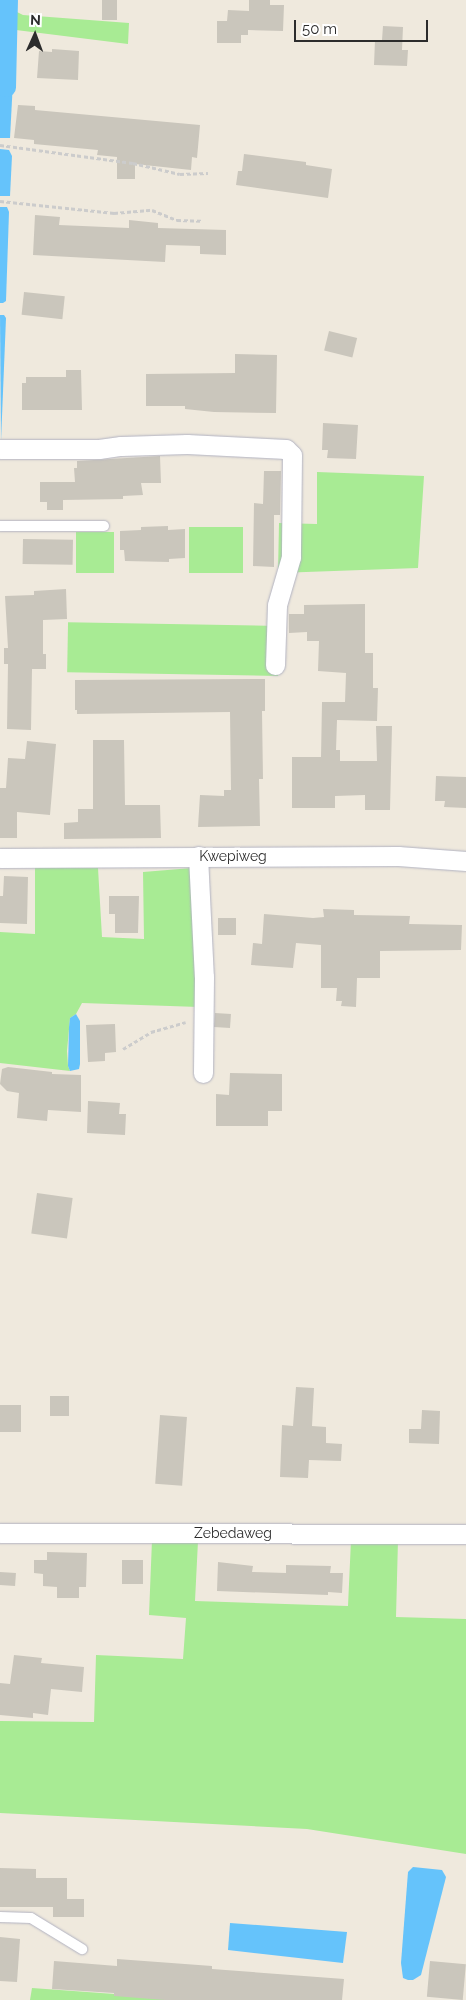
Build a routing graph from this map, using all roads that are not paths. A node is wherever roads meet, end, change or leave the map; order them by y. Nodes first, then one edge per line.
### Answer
1 (0, 449) edge
2 (0, 526) edge
3 (104, 526) dead end
4 (275, 665) dead end
5 (198, 856) junction
6 (0, 858) edge
7 (466, 861) edge
8 (203, 1073) dead end
9 (0, 1533) edge
10 (466, 1534) edge
11 (0, 1917) edge
12 (82, 1949) dead end

1 - 4 street
2 - 3 lane
5 - 6 street, Kwepiweg
5 - 7 street, Kwepiweg
5 - 8 street
9 - 10 street, Zebedaweg
11 - 12 lane

